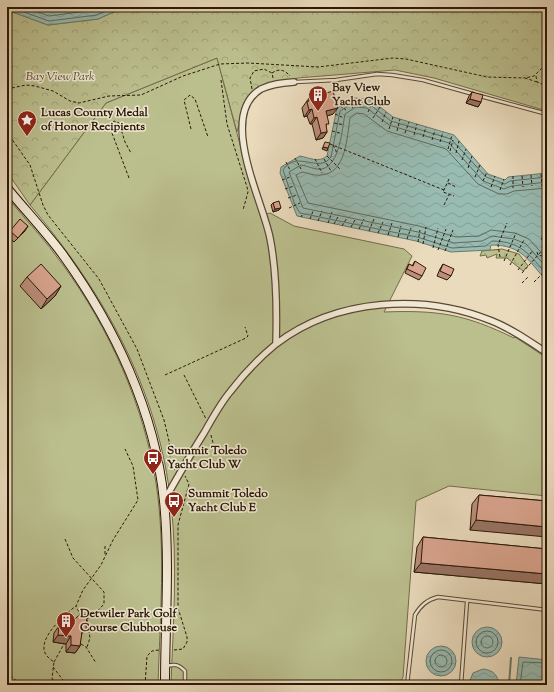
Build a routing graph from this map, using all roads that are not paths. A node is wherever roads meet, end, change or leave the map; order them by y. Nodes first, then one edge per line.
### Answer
1 (294, 82) joint
2 (547, 114) edge
3 (7, 188) edge
4 (276, 344) junction
5 (547, 352) edge
6 (164, 501) junction
7 (467, 602) junction
8 (547, 610) edge
9 (165, 666) junction
10 (165, 685) edge
11 (185, 685) edge
12 (407, 685) edge
13 (460, 685) edge

1 - 2 lane
1 - 4 street
3 - 6 main road
4 - 5 street
4 - 6 street
6 - 9 main road
7 - 8 lane
7 - 12 lane
7 - 13 lane
9 - 10 main road
9 - 11 lane

